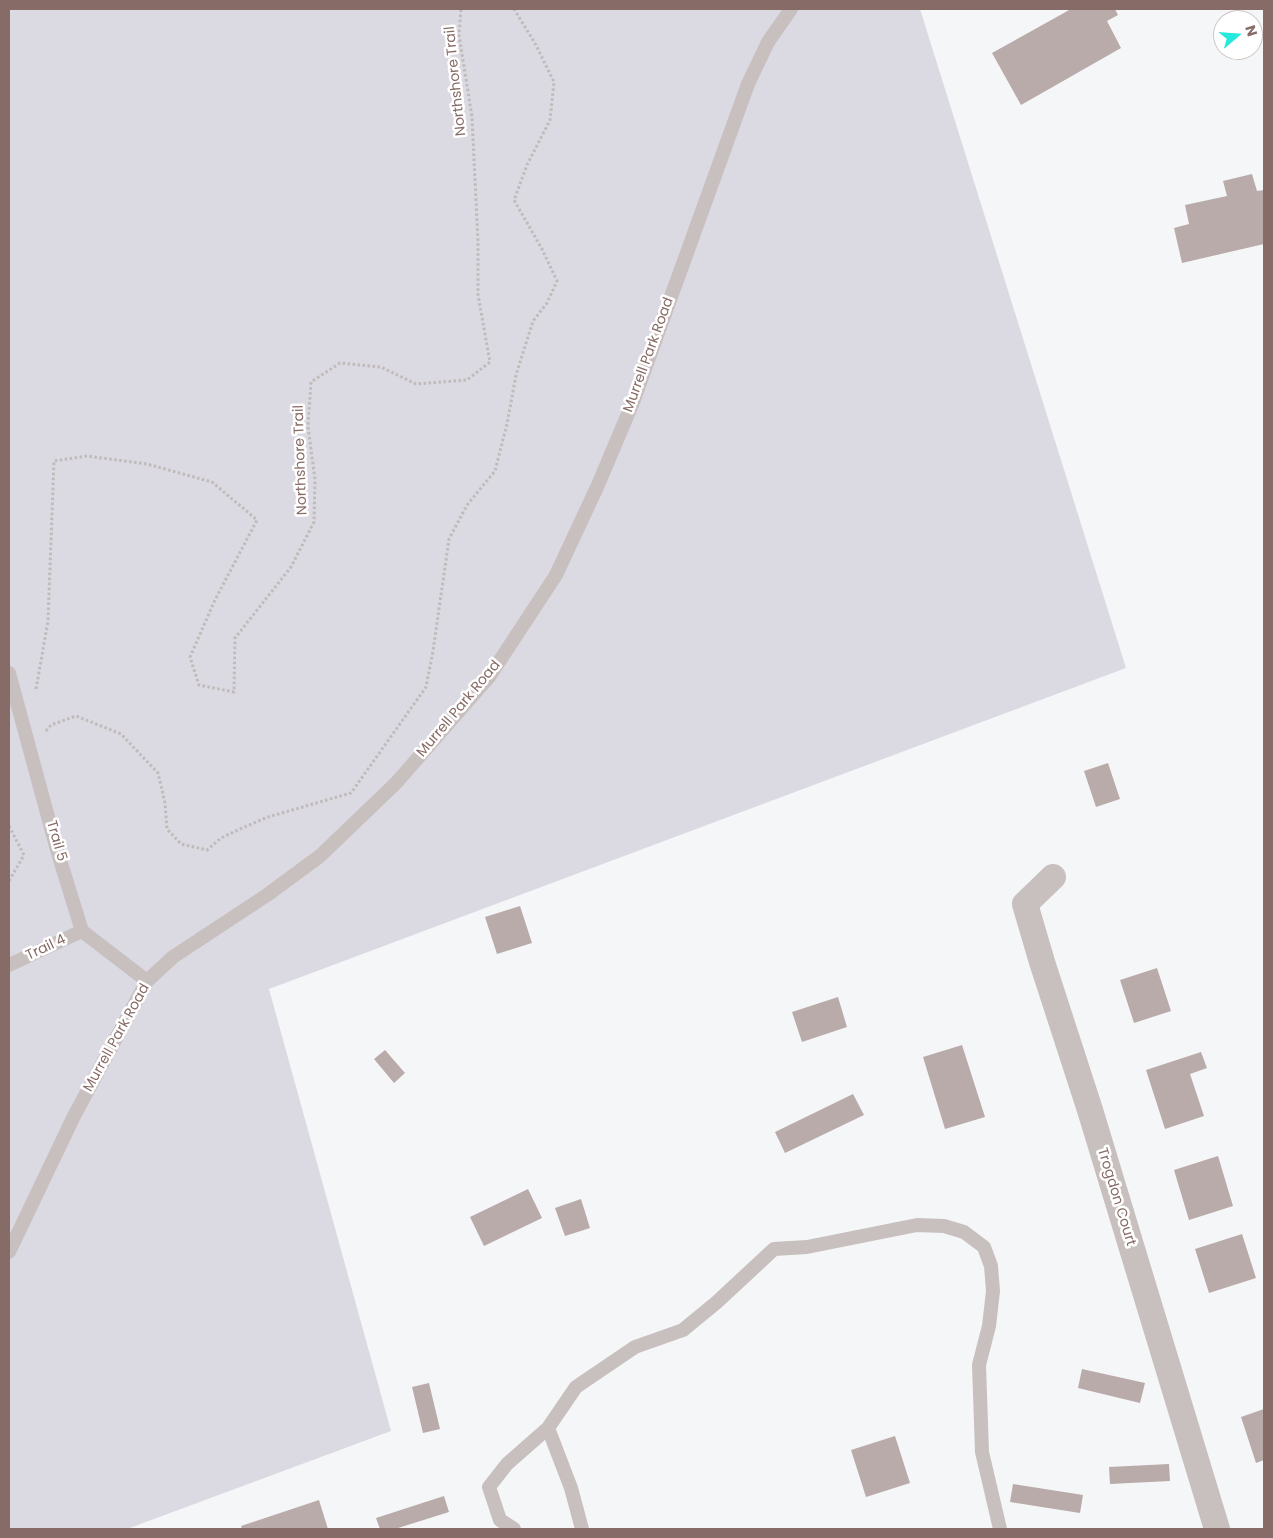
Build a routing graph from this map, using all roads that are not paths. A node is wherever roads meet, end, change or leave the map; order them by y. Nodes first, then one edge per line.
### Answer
1 (791, 9) edge
2 (9, 673) edge
3 (1053, 877) dead end
4 (82, 931) junction
5 (9, 965) edge
6 (147, 980) junction
7 (9, 1252) edge
8 (548, 1428) junction
9 (514, 1529) edge
10 (582, 1529) edge
11 (1000, 1529) edge
12 (1217, 1529) edge

1 - 6 lane, Murrell Park Road
2 - 4 lane, Trail 5
3 - 12 street, Trogdon Court
4 - 5 lane, Trail 4
4 - 6 lane
6 - 7 lane, Murrell Park Road
8 - 9 lane
8 - 10 lane
8 - 11 lane

